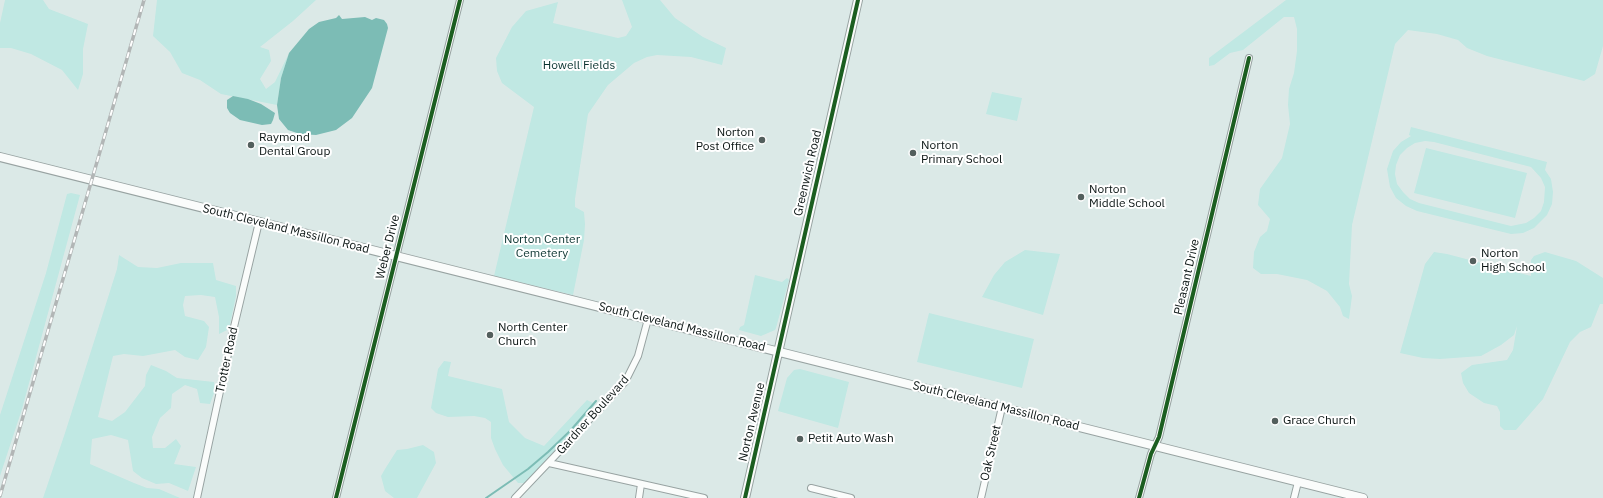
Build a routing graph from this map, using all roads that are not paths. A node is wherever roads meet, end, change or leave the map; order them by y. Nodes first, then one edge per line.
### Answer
1 (460, 0) edge
2 (858, 0) edge
3 (1249, 58) dead end
4 (0, 157) edge
5 (259, 222) junction
6 (396, 256) junction
7 (648, 319) junction
8 (778, 351) junction
9 (1002, 407) junction
10 (1154, 446) junction
11 (549, 463) junction
12 (1298, 482) junction
13 (641, 484) junction
14 (810, 488) dead end
15 (197, 498) edge
16 (336, 498) edge
17 (515, 498) edge
18 (639, 498) edge
19 (704, 498) edge
20 (745, 498) edge
21 (851, 498) edge
22 (981, 498) edge
23 (1139, 498) edge
24 (1294, 498) edge
25 (1363, 498) edge

1 - 6 street, Weber Drive
2 - 8 main road, Greenwich Road
3 - 10 street, Pleasant Drive
4 - 5 main road, South Cleveland Massillon Road
5 - 6 main road, South Cleveland Massillon Road
5 - 15 street, Trotter Road
6 - 7 main road, South Cleveland Massillon Road
6 - 16 street, Weber Drive
7 - 8 main road, South Cleveland Massillon Road
7 - 11 street, Gardner Boulevard
8 - 9 main road, South Cleveland Massillon Road
8 - 20 main road, Norton Avenue
9 - 10 main road, South Cleveland Massillon Road
9 - 22 street, Oak Street
10 - 12 main road, South Cleveland Massillon Road
10 - 23 street, Pleasant Drive
11 - 13 street
11 - 17 street, Gardner Boulevard
12 - 24 street
12 - 25 main road, South Cleveland Massillon Road
13 - 18 street
13 - 19 street
14 - 21 street

